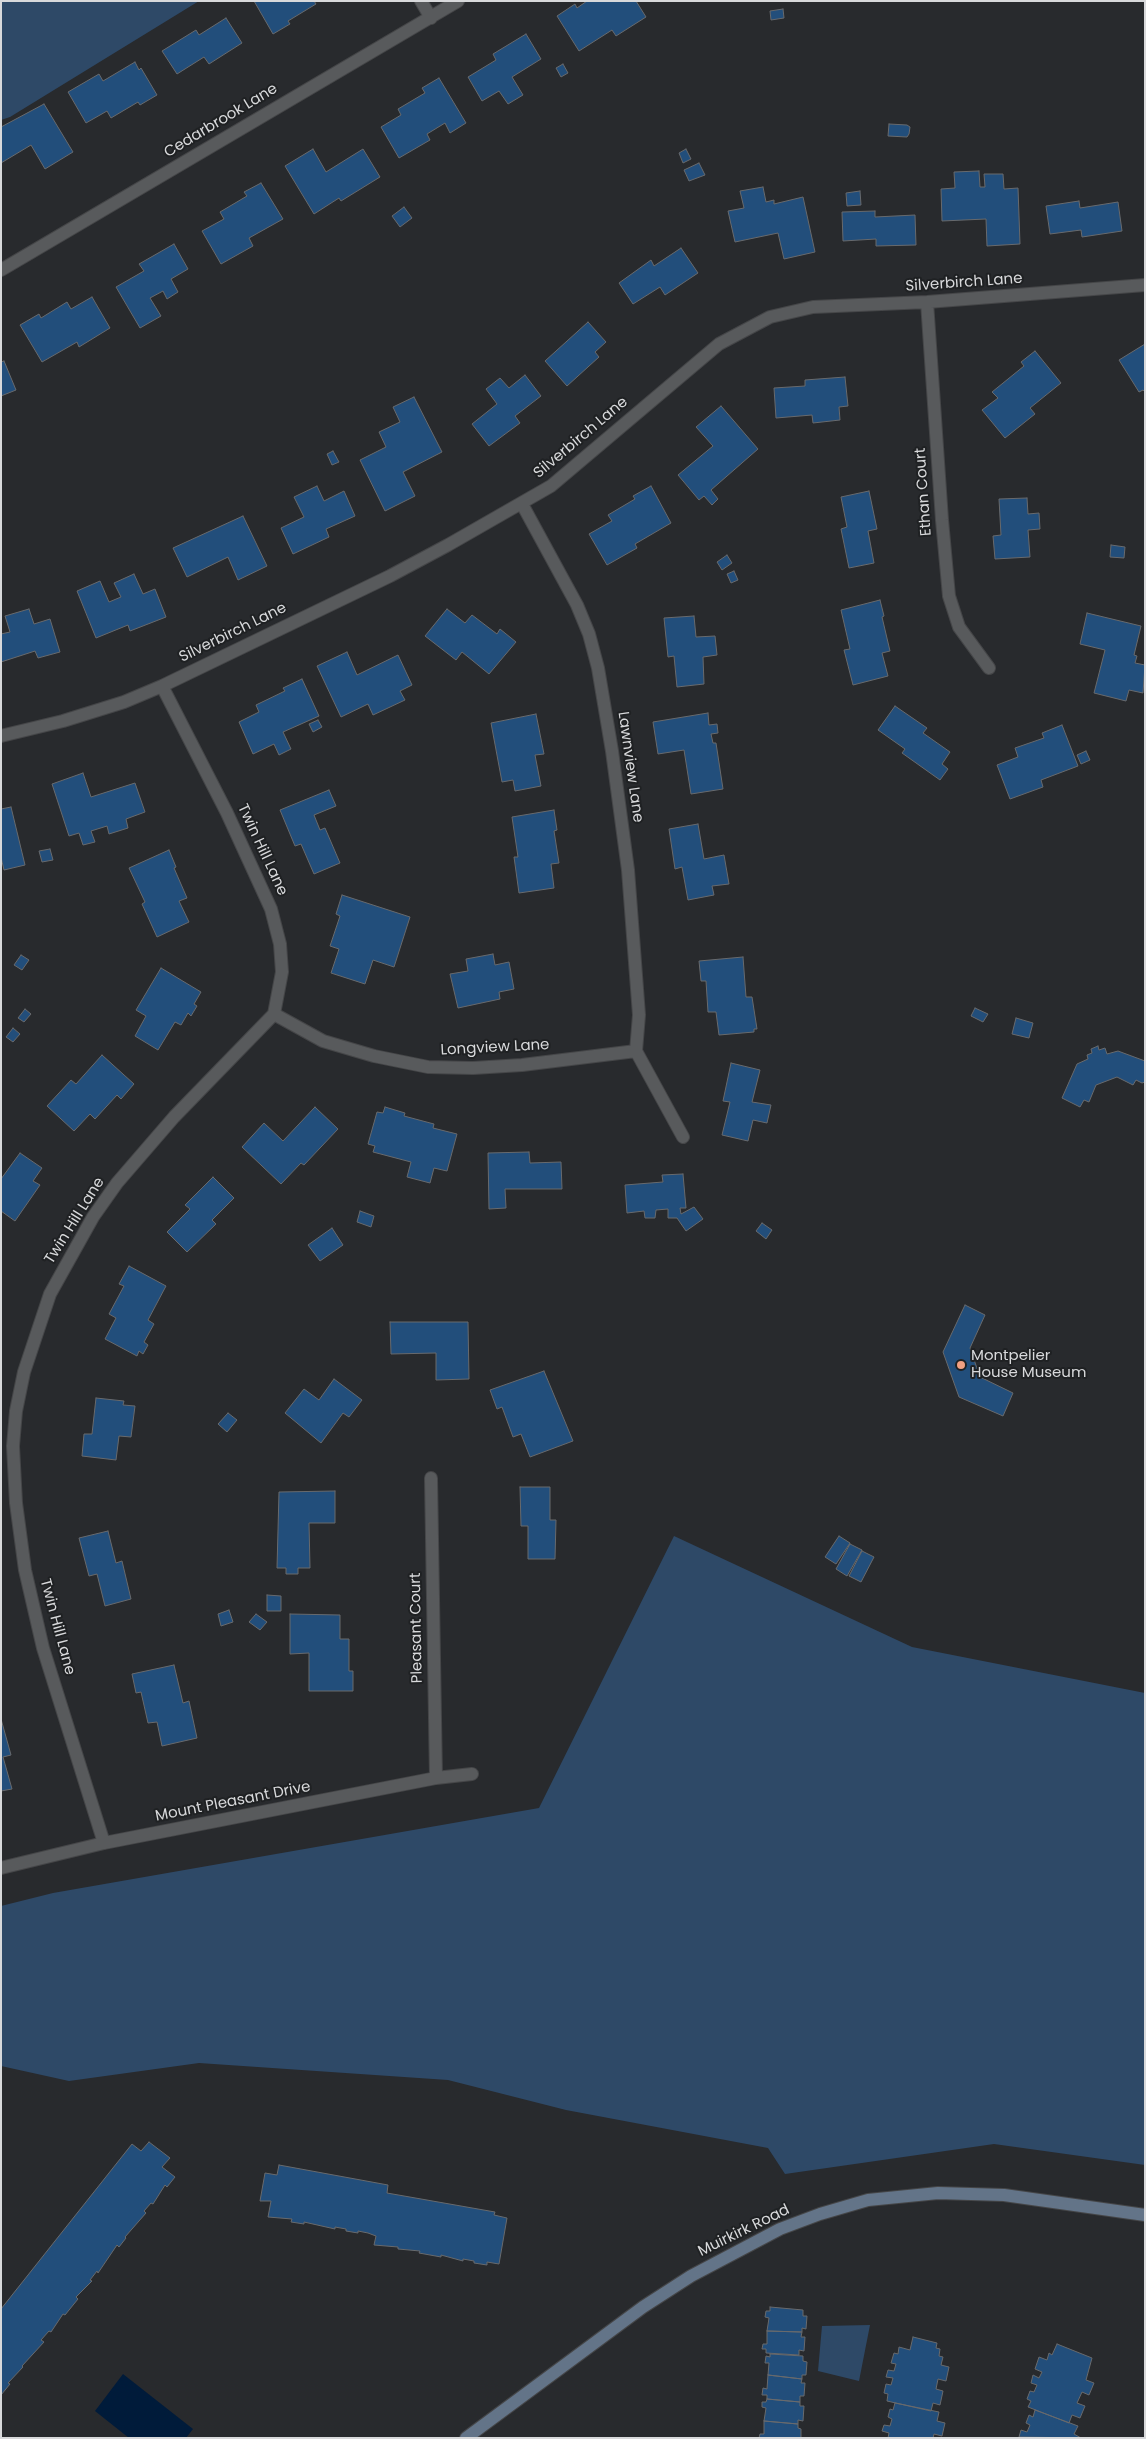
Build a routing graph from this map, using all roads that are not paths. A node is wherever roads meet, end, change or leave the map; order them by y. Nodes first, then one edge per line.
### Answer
1 (421, 1) edge
2 (458, 1) edge
3 (431, 18) junction
4 (1, 270) edge
5 (1145, 285) edge
6 (926, 302) junction
7 (522, 504) junction
8 (989, 668) dead end
9 (162, 686) junction
10 (1, 736) edge
11 (274, 1014) junction
12 (636, 1052) junction
13 (683, 1137) dead end
14 (431, 1478) dead end
15 (472, 1774) dead end
16 (436, 1778) junction
17 (104, 1843) junction
18 (1, 1868) edge
19 (1145, 2215) edge
20 (466, 2438) edge

1 - 3 street
2 - 3 street, Cedarbrook Lane
3 - 4 street, Cedarbrook Lane
5 - 6 street, Silverbirch Lane
6 - 7 street, Silverbirch Lane
6 - 8 street, Ethan Court
7 - 9 street, Silverbirch Lane
7 - 12 street, Lawnview Lane
9 - 10 street, Silverbirch Lane
9 - 11 street, Twin Hill Lane
11 - 12 street, Longview Lane
11 - 17 street, Twin Hill Lane
12 - 13 street
14 - 16 street, Pleasant Court
15 - 16 street, Mount Pleasant Drive
16 - 17 street, Mount Pleasant Drive
17 - 18 street, Mount Pleasant Drive
19 - 20 main road, Muirkirk Road

